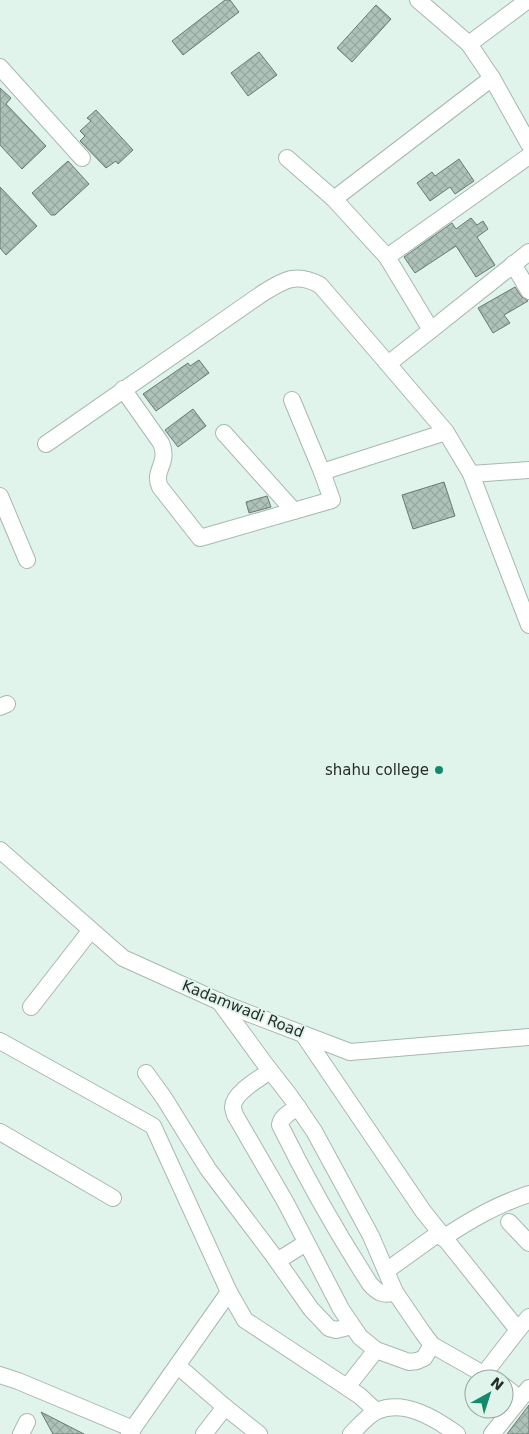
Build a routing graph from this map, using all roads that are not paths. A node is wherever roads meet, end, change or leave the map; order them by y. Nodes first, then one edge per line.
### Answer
1 (418, 0) edge
2 (528, 0) edge
3 (469, 44) junction
4 (0, 67) edge
5 (492, 78) junction
6 (529, 144) edge
7 (529, 156) edge
8 (82, 158) dead end
9 (287, 158) dead end
10 (334, 199) junction
11 (529, 252) edge
12 (387, 257) junction
13 (513, 264) junction
14 (529, 292) edge
15 (431, 330) junction
16 (388, 364) junction
17 (123, 390) junction
18 (292, 400) dead end
19 (446, 432) junction
20 (224, 433) dead end
21 (46, 444) dead end
22 (529, 470) edge
23 (322, 472) junction
24 (470, 474) junction
25 (0, 496) edge
26 (294, 511) junction
27 (27, 560) dead end
28 (526, 608) edge
29 (529, 625) edge
30 (0, 850) edge
31 (91, 930) junction
32 (219, 1001) junction
33 (31, 1007) dead end
34 (303, 1034) junction
35 (529, 1037) edge
36 (0, 1041) edge
37 (270, 1071) junction
38 (146, 1073) dead end
39 (298, 1107) junction
40 (0, 1132) edge
41 (529, 1194) edge
42 (113, 1198) dead end
43 (510, 1222) dead end
44 (441, 1235) junction
45 (306, 1243) junction
46 (529, 1243) edge
47 (277, 1261) junction
48 (386, 1271) junction
49 (229, 1292) junction
50 (396, 1292) junction
51 (529, 1317) edge
52 (352, 1326) junction
53 (518, 1330) junction
54 (432, 1345) junction
55 (376, 1350) junction
56 (178, 1366) junction
57 (474, 1369) edge
58 (493, 1369) edge
59 (0, 1376) edge
60 (346, 1387) junction
61 (524, 1393) edge
62 (225, 1407) junction
63 (376, 1411) junction
64 (131, 1431) edge
65 (204, 1434) edge
66 (259, 1434) edge
67 (351, 1434) edge
68 (457, 1434) edge
69 (492, 1434) edge

1 - 3 street
2 - 3 street
3 - 5 street
4 - 8 street
5 - 6 street
5 - 10 street
7 - 12 street
9 - 10 street
10 - 12 street
11 - 13 street
12 - 15 street
13 - 14 street
13 - 15 street
15 - 16 street
16 - 17 street
16 - 19 street
17 - 21 street
17 - 26 street
18 - 23 street
19 - 23 street
19 - 24 street
20 - 26 street
22 - 24 street
23 - 26 street
24 - 28 street
25 - 27 street
28 - 29 street
30 - 31 street, Kadamwadi Road
31 - 32 street, Kadamwadi Road
31 - 33 street
32 - 34 street, Kadamwadi Road
32 - 37 street
34 - 35 street, Kadamwadi Road
34 - 44 street
36 - 49 street
37 - 39 street
37 - 45 street
38 - 47 street
39 - 48 street
39 - 50 street
40 - 42 street
41 - 44 street
43 - 46 street
44 - 48 street
44 - 53 street
45 - 47 street
45 - 52 street
47 - 52 street
48 - 50 street
49 - 56 street
49 - 60 street
50 - 54 street
51 - 53 street
52 - 55 street
53 - 58 street
54 - 55 street
54 - 57 street
55 - 60 street
56 - 62 street
56 - 64 street
59 - 64 street
60 - 63 street
61 - 69 street
62 - 65 street
62 - 66 street
63 - 67 street
63 - 68 street

